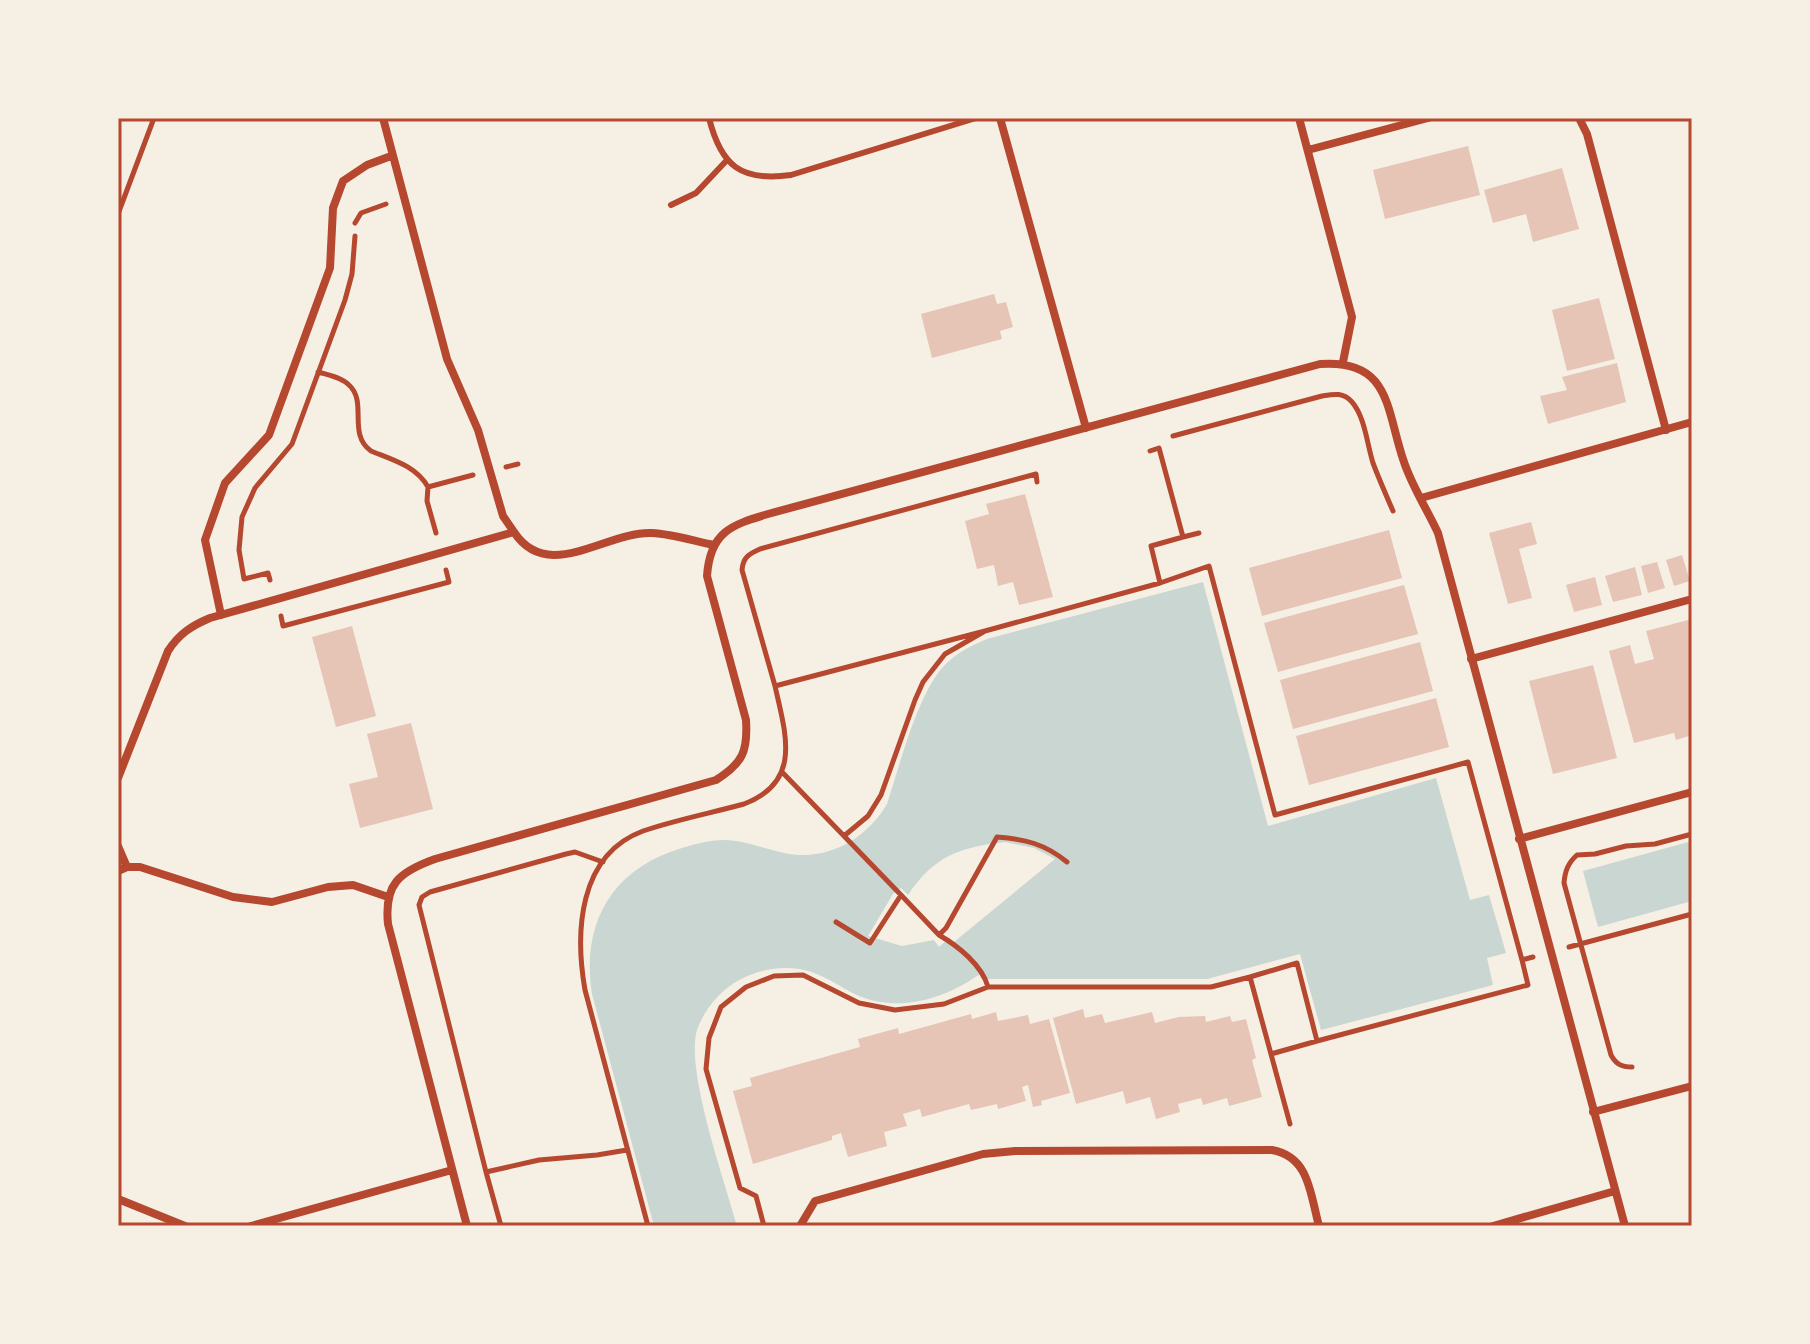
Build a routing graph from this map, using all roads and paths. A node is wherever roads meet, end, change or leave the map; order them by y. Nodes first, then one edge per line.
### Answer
1 (154, 118) edge
2 (383, 118) edge
3 (709, 118) edge
4 (976, 118) edge
5 (1000, 118) edge
6 (1299, 118) edge
7 (1428, 118) edge
8 (1579, 118) edge
9 (1308, 150) junction
10 (391, 156) junction
11 (727, 160) junction
12 (387, 204) dead end
13 (671, 205) dead end
14 (118, 214) edge
15 (1343, 362) junction
16 (318, 372) junction
17 (1692, 422) edge
18 (1086, 428) junction
19 (1666, 430) junction
20 (1173, 436) dead end
21 (1150, 451) dead end
22 (518, 464) dead end
23 (490, 470) junction
24 (1037, 482) dead end
25 (428, 487) junction
26 (1421, 498) junction
27 (1393, 511) dead end
28 (514, 532) junction
29 (1199, 533) dead end
30 (1183, 537) junction
31 (714, 545) junction
32 (441, 554) junction
33 (1160, 583) junction
34 (275, 598) junction
35 (1692, 599) edge
36 (221, 615) junction
37 (985, 631) junction
38 (1471, 659) junction
39 (775, 686) junction
40 (782, 772) junction
41 (118, 778) edge
42 (1692, 792) edge
43 (1692, 834) edge
44 (844, 836) junction
45 (1519, 839) junction
46 (118, 846) edge
47 (603, 862) junction
48 (1067, 862) dead end
49 (122, 869) edge
50 (901, 895) junction
51 (388, 897) junction
52 (1692, 914) edge
53 (836, 922) dead end
54 (939, 935) junction
55 (1581, 944) junction
56 (1550, 952) junction
57 (1522, 960) junction
58 (1250, 977) junction
59 (988, 987) junction
60 (1317, 1041) junction
61 (1271, 1054) junction
62 (1632, 1067) dead end
63 (1692, 1086) edge
64 (1593, 1112) junction
65 (1290, 1124) dead end
66 (627, 1150) junction
67 (452, 1170) junction
68 (486, 1172) junction
69 (1615, 1191) junction
70 (118, 1199) edge
71 (185, 1226) edge
72 (251, 1226) edge
73 (467, 1226) edge
74 (501, 1226) edge
75 (648, 1226) edge
76 (764, 1226) edge
77 (800, 1226) edge
78 (1319, 1226) edge
79 (1493, 1226) edge
80 (1625, 1226) edge

1 - 14 path
2 - 10 street
3 - 11 lane
4 - 11 lane
5 - 18 street
6 - 9 street
7 - 9 street
8 - 19 street
9 - 15 street
10 - 23 street
10 - 36 street
11 - 13 lane
12 - 16 path
15 - 18 street
15 - 26 street
16 - 25 path
16 - 34 path
17 - 19 street
18 - 31 street
19 - 26 street
20 - 27 path
21 - 30 path
22 - 23 path
23 - 25 path
23 - 28 street
24 - 39 path
25 - 32 path
26 - 38 street
28 - 31 street
28 - 32 street
29 - 30 path
30 - 33 path
31 - 51 street
32 - 34 street
32 - 34 path
33 - 37 path
33 - 57 path
34 - 36 street
35 - 38 street
36 - 41 street
37 - 39 path
37 - 44 path
38 - 45 street
39 - 40 path
40 - 44 path
40 - 47 path
42 - 45 street
43 - 55 path
44 - 50 path
45 - 56 street
46 - 49 street
47 - 66 path
47 - 68 path
48 - 54 path
49 - 51 street
50 - 53 path
50 - 54 path
51 - 67 street
52 - 55 path
54 - 59 path
55 - 56 path
55 - 62 path
56 - 57 path
56 - 64 street
57 - 60 path
58 - 59 path
58 - 60 path
58 - 61 path
59 - 76 path
60 - 61 path
61 - 65 path
63 - 64 street
64 - 69 street
66 - 68 path
66 - 75 path
67 - 72 street
67 - 73 street
68 - 74 path
69 - 79 street
69 - 80 street
70 - 71 street
77 - 78 street

